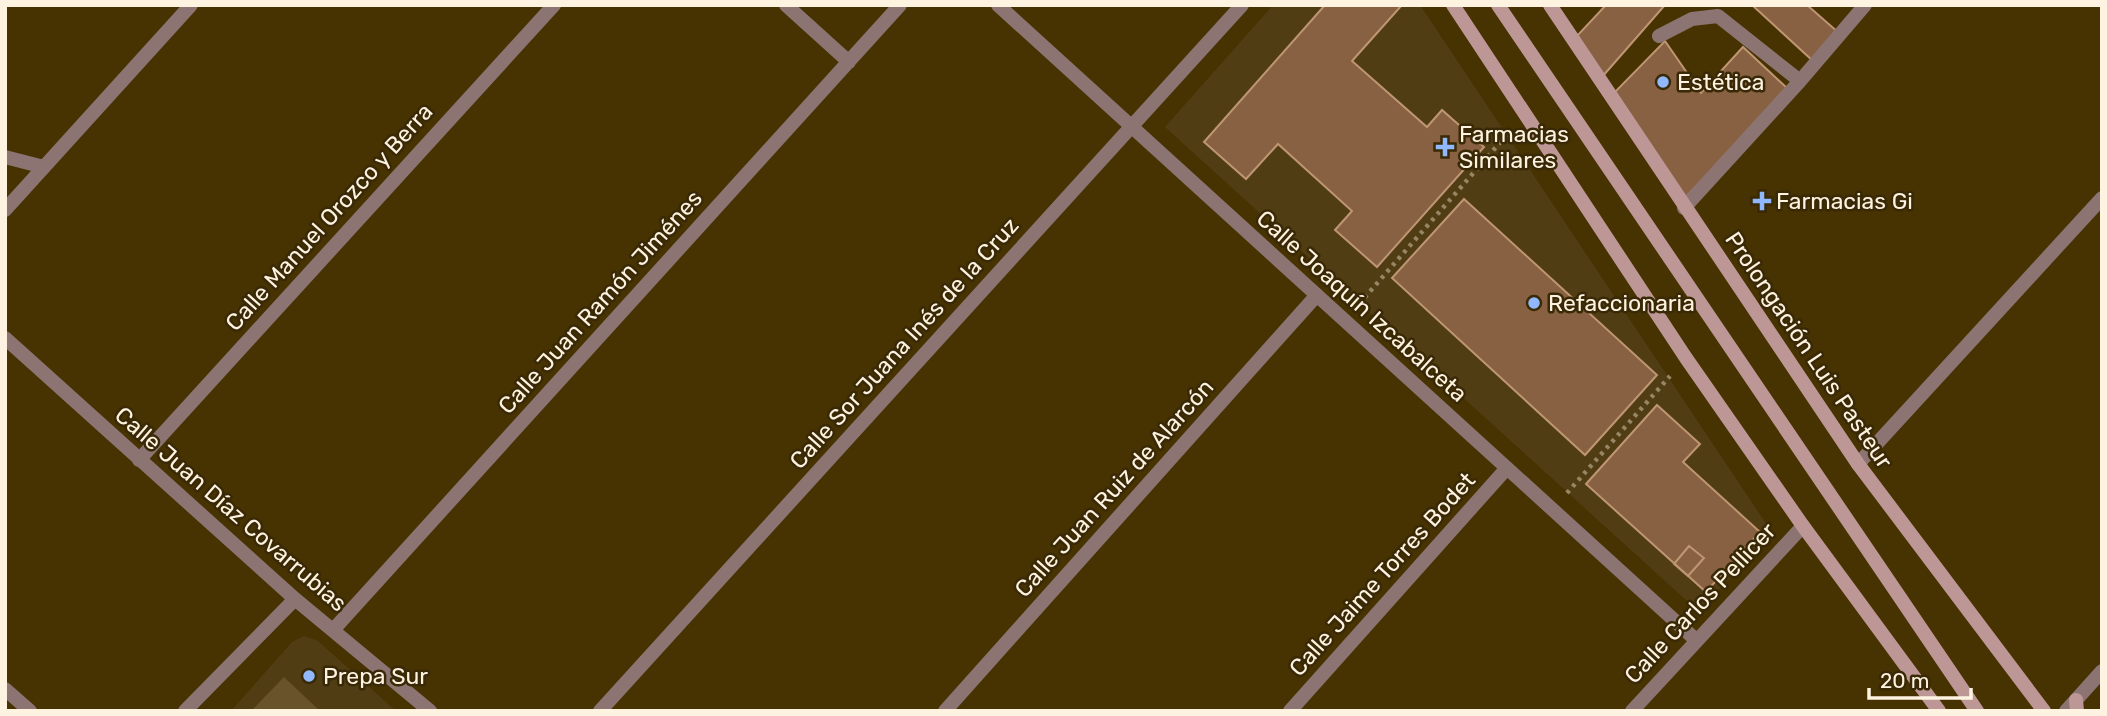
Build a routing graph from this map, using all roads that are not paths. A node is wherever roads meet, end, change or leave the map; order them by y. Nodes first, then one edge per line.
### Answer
1 (191, 5) edge
2 (554, 5) edge
3 (786, 5) edge
4 (900, 5) edge
5 (998, 5) edge
6 (1242, 5) edge
7 (1453, 5) edge
8 (1498, 5) edge
9 (1550, 5) edge
10 (1865, 5) edge
11 (1658, 36) dead end
12 (849, 62) junction
13 (1800, 81) junction
14 (1132, 127) junction
15 (5, 157) edge
16 (44, 167) junction
17 (2102, 198) edge
18 (1684, 208) junction
19 (5, 210) edge
20 (1317, 295) junction
21 (5, 338) edge
22 (139, 460) junction
23 (1858, 464) junction
24 (1507, 468) junction
25 (1802, 526) junction
26 (295, 599) junction
27 (334, 629) junction
28 (1696, 640) junction
29 (2102, 671) edge
30 (5, 690) edge
31 (2073, 707) edge
32 (30, 711) edge
33 (185, 711) edge
34 (430, 711) edge
35 (600, 711) edge
36 (945, 711) edge
37 (1290, 711) edge
38 (1632, 711) edge
39 (1939, 711) edge
40 (1977, 711) edge
41 (2043, 711) edge

1 - 16 street
2 - 22 street, Calle Manuel Orozco y Berra
3 - 12 street
4 - 12 street, Calle Juan Ramón Jiménes
5 - 14 street, Calle Joaquín Izcabalceta
6 - 14 street, Calle Sor Juana Inés de la Cruz
7 - 25 main road
8 - 40 main road
9 - 18 main road, Prolongación Luis Pasteur
10 - 13 street
11 - 13 street
12 - 27 street, Calle Juan Ramón Jiménes
13 - 18 street
14 - 20 street, Calle Joaquín Izcabalceta
14 - 35 street, Calle Sor Juana Inés de la Cruz
15 - 16 street
16 - 19 street
17 - 23 street
18 - 23 main road, Prolongación Luis Pasteur
20 - 24 street, Calle Joaquín Izcabalceta
20 - 36 street, Calle Juan Ruiz de Alarcón
21 - 22 street, Calle Juan Díaz Covarrubias
22 - 26 street, Calle Juan Díaz Covarrubias
23 - 41 main road, Prolongación Luis Pasteur
24 - 28 street, Calle Joaquín Izcabalceta
24 - 37 street, Calle Jaime Torres Bodet
25 - 28 street, Calle Carlos Pellicer
25 - 39 main road
26 - 27 street, Calle Juan Díaz Covarrubias
26 - 33 street
27 - 34 street, Calle Juan Díaz Covarrubias
28 - 38 street, Calle Carlos Pellicer
29 - 31 street
30 - 32 street

